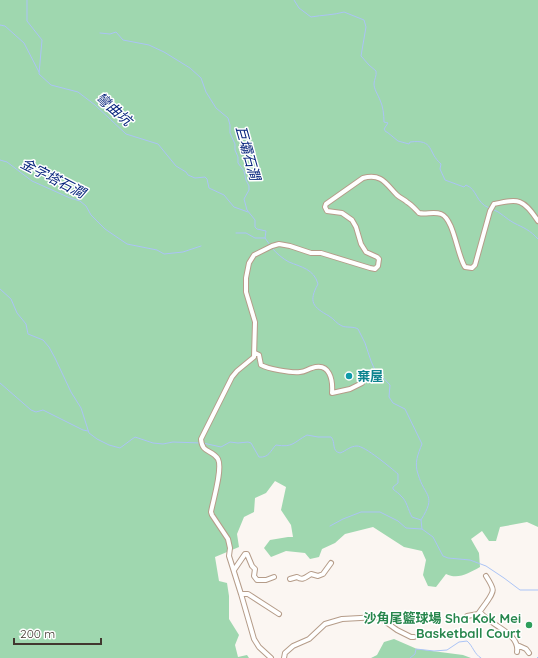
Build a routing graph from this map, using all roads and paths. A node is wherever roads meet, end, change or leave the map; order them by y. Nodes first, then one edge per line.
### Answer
1 (538, 221) edge
2 (255, 353) junction
3 (362, 383) dead end
4 (331, 563) dead end
5 (234, 570) junction
6 (486, 576) dead end
7 (274, 577) dead end
8 (290, 579) dead end
9 (242, 594) junction
10 (480, 612) junction
11 (279, 614) dead end
12 (467, 616) dead end
13 (414, 637) dead end
14 (517, 645) junction
15 (516, 652) dead end
16 (529, 653) dead end
17 (271, 658) edge
18 (284, 658) edge

1 - 2 street
2 - 3 street
2 - 5 street
4 - 8 street
5 - 7 street
5 - 9 street
6 - 10 street
9 - 11 street
9 - 17 street
10 - 12 street
10 - 14 street
13 - 18 street
14 - 15 street
14 - 16 street

